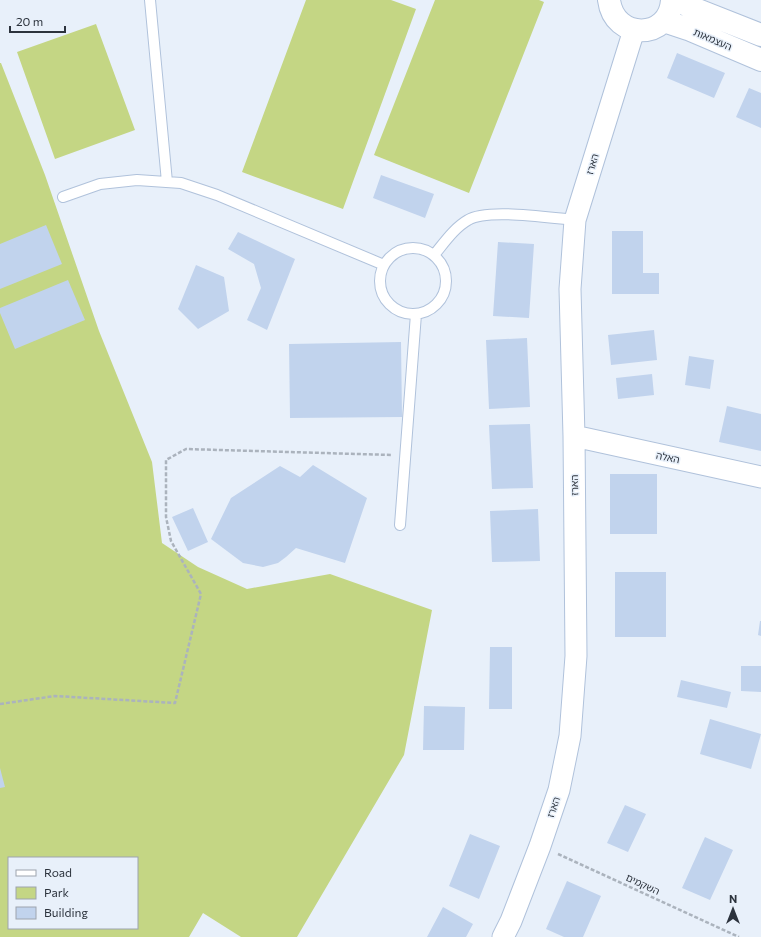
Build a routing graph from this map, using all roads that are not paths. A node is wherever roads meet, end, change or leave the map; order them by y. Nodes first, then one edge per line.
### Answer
1 (150, 0) edge
2 (609, 0) edge
3 (672, 0) edge
4 (678, 0) edge
5 (664, 21) junction
6 (634, 30) junction
7 (761, 35) edge
8 (761, 60) edge
9 (167, 182) junction
10 (63, 197) dead end
11 (574, 220) junction
12 (434, 255) junction
13 (384, 265) junction
14 (416, 314) junction
15 (574, 436) junction
16 (761, 477) edge
17 (400, 525) dead end
18 (502, 937) edge

1 - 9 lane
2 - 6 street
3 - 5 street
4 - 7 street, העצמאות
5 - 6 street
5 - 8 street, העצמאות
6 - 11 street, הארז
9 - 10 lane
9 - 13 lane
11 - 12 lane
11 - 15 street, הארז
12 - 13 lane
12 - 14 lane
13 - 14 lane
14 - 17 lane
15 - 16 street, האלה
15 - 18 street, הארז

